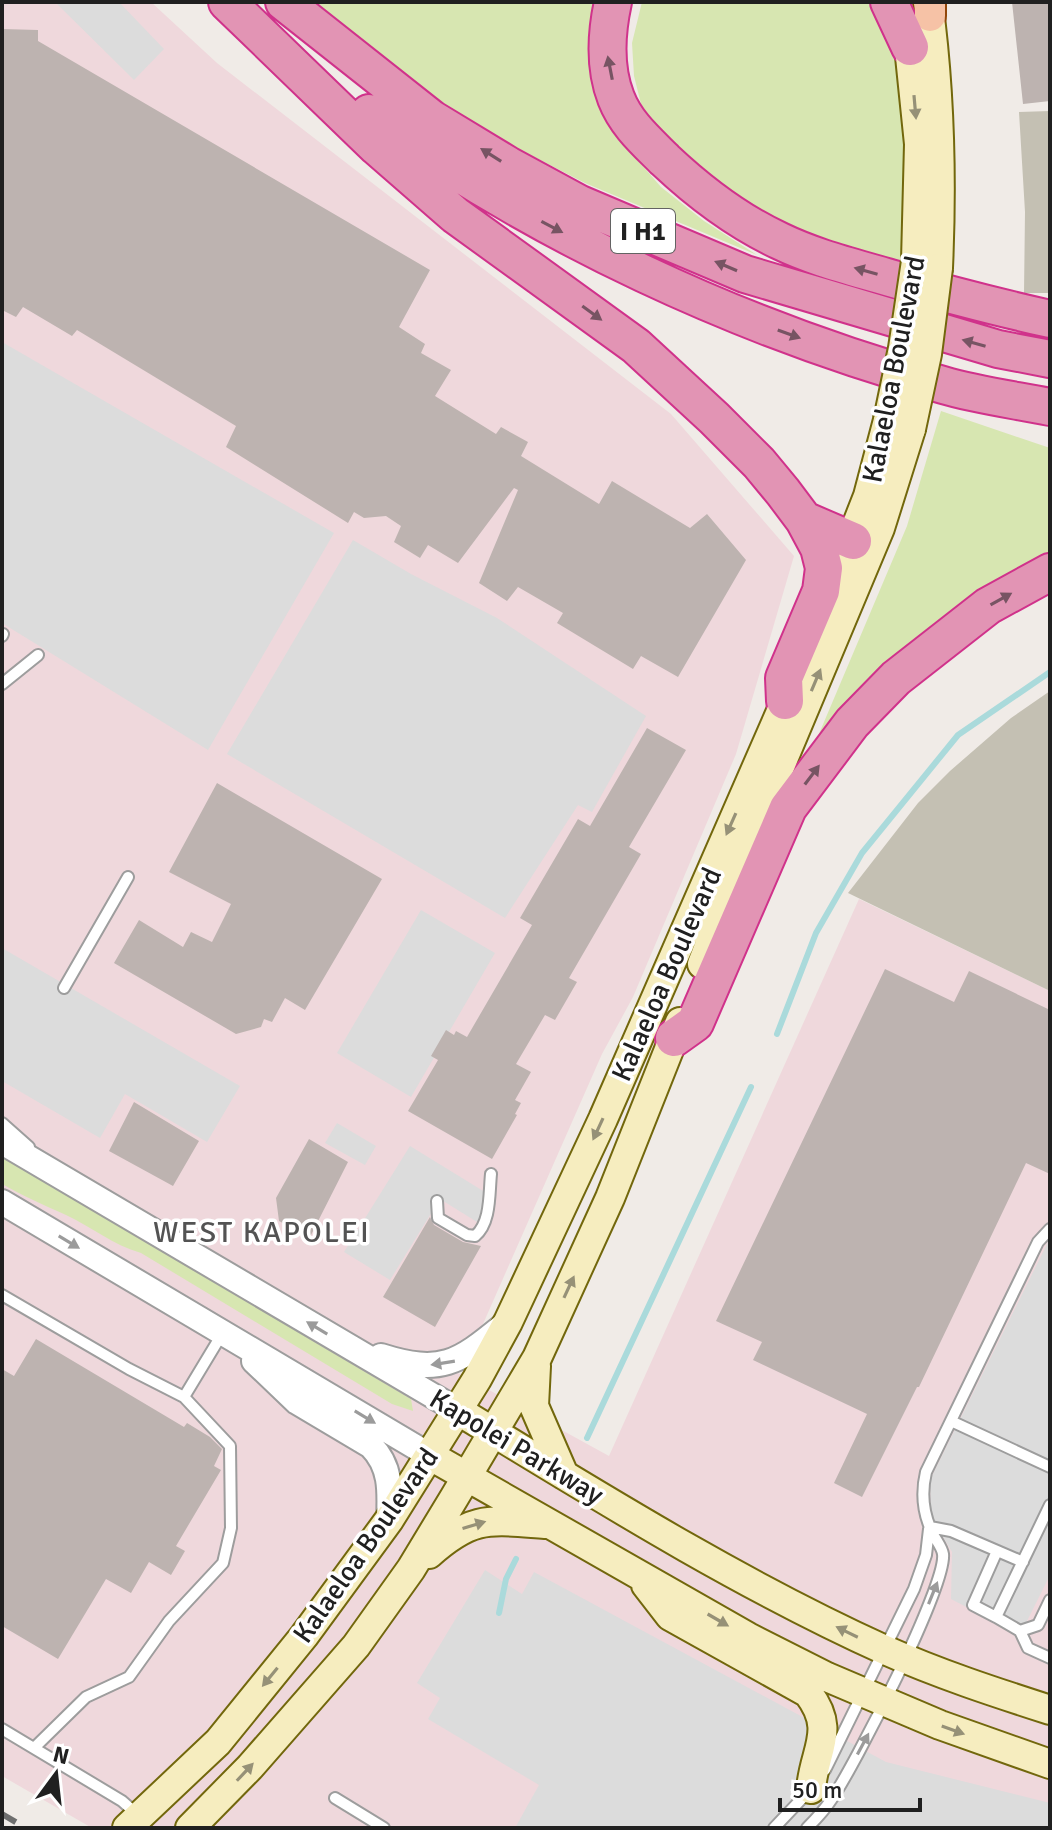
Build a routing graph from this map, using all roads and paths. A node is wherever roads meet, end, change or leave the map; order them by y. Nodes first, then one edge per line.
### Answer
1 (284, 2) edge
2 (613, 2) edge
3 (889, 2) edge
4 (230, 6) edge
5 (923, 6) edge
6 (910, 47) junction
7 (927, 264) junction
8 (1050, 319) edge
9 (1050, 359) edge
10 (945, 386) junction
11 (1050, 407) edge
12 (899, 424) junction
13 (1050, 425) edge
14 (804, 520) junction
15 (853, 541) junction
16 (1050, 572) edge
17 (38, 655) dead end
18 (2, 684) edge
19 (785, 701) junction
20 (128, 877) dead end
21 (64, 988) dead end
22 (674, 1038) junction
23 (2, 1123) edge
24 (2, 1142) edge
25 (491, 1174) dead end
26 (70, 1182) junction
27 (437, 1201) dead end
28 (2, 1202) edge
29 (1050, 1229) edge
30 (2, 1295) edge
31 (508, 1322) junction
32 (223, 1332) junction
33 (347, 1346) junction
34 (537, 1358) junction
35 (184, 1397) junction
36 (457, 1410) junction
37 (951, 1421) junction
38 (494, 1433) junction
39 (429, 1455) junction
40 (1050, 1467) edge
41 (564, 1475) junction
42 (467, 1477) junction
43 (1050, 1505) edge
44 (389, 1520) junction
45 (554, 1525) junction
46 (930, 1527) junction
47 (997, 1551) junction
48 (1023, 1562) junction
49 (411, 1569) junction
50 (638, 1574) junction
51 (1050, 1600) edge
52 (996, 1617) junction
53 (1020, 1631) junction
54 (895, 1654) junction
55 (1050, 1658) edge
56 (874, 1698) junction
57 (1050, 1710) edge
58 (2, 1729) edge
59 (34, 1748) junction
60 (1050, 1764) edge
61 (811, 1789) junction
62 (335, 1798) dead end
63 (134, 1823) edge
64 (190, 1828) edge
65 (384, 1828) edge
66 (774, 1828) edge
67 (807, 1828) edge

9 -> 1 highway, I H1
8 -> 2 highway
3 - 6 highway
4 -> 10 highway, I H1
4 -> 14 highway
5 - 6 main road, Kalaeloa Boulevard
5 - 7 main road, Kalaeloa Boulevard
6 -> 7 main road, Kalaeloa Boulevard
7 - 12 main road, Kalaeloa Boulevard, bridge
10 - 11 highway, I H1
10 - 13 highway
12 - 15 main road, Kalaeloa Boulevard
22 -> 12 main road, Kalaeloa Boulevard
14 - 15 highway
14 - 19 highway
15 - 19 main road, Kalaeloa Boulevard
22 -> 16 highway
17 - 18 lane
19 -> 31 main road, Kalaeloa Boulevard
20 - 21 lane
34 -> 22 main road, Kalaeloa Boulevard
23 - 26 lane
24 - 26 street, Kapolei Parkway
25 - 27 lane
33 -> 26 street, Kapolei Parkway
28 -> 32 street, Kapolei Parkway
29 - 37 lane
30 - 35 lane
31 -> 33 street
31 - 36 main road, Kalaeloa Boulevard
32 - 35 lane
32 -> 39 street, Kapolei Parkway
32 - 44 street
33 - 36 street, Kapolei Parkway
34 - 38 main road, Kalaeloa Boulevard
34 - 41 main road
35 - 59 lane
36 - 38 main road, Kapolei Parkway
36 - 39 main road, Kalaeloa Boulevard
37 - 40 lane
37 - 46 lane
38 - 41 main road, Kapolei Parkway
38 - 42 main road, Kalaeloa Boulevard
39 - 42 main road, Kapolei Parkway
39 - 44 main road, Kalaeloa Boulevard
54 -> 41 main road, Kapolei Parkway
42 - 45 main road, Kapolei Parkway
42 - 49 main road, Kalaeloa Boulevard
43 - 48 lane
44 -> 63 main road, Kalaeloa Boulevard
49 -> 45 main road
45 - 50 main road, Kapolei Parkway
46 - 47 lane
46 - 54 lane
54 -> 46 lane
47 - 48 lane
47 - 52 lane
48 - 52 lane
64 -> 49 main road, Kalaeloa Boulevard
50 -> 56 main road, Kapolei Parkway
50 - 61 main road
51 - 53 lane
52 - 53 lane
53 - 55 lane
54 - 56 lane
54 - 56 lane
54 - 57 main road, Kapolei Parkway
56 -> 60 main road, Kapolei Parkway
56 - 61 lane
67 -> 56 lane
58 - 59 lane
59 - 63 lane
61 - 66 lane
62 - 65 lane

